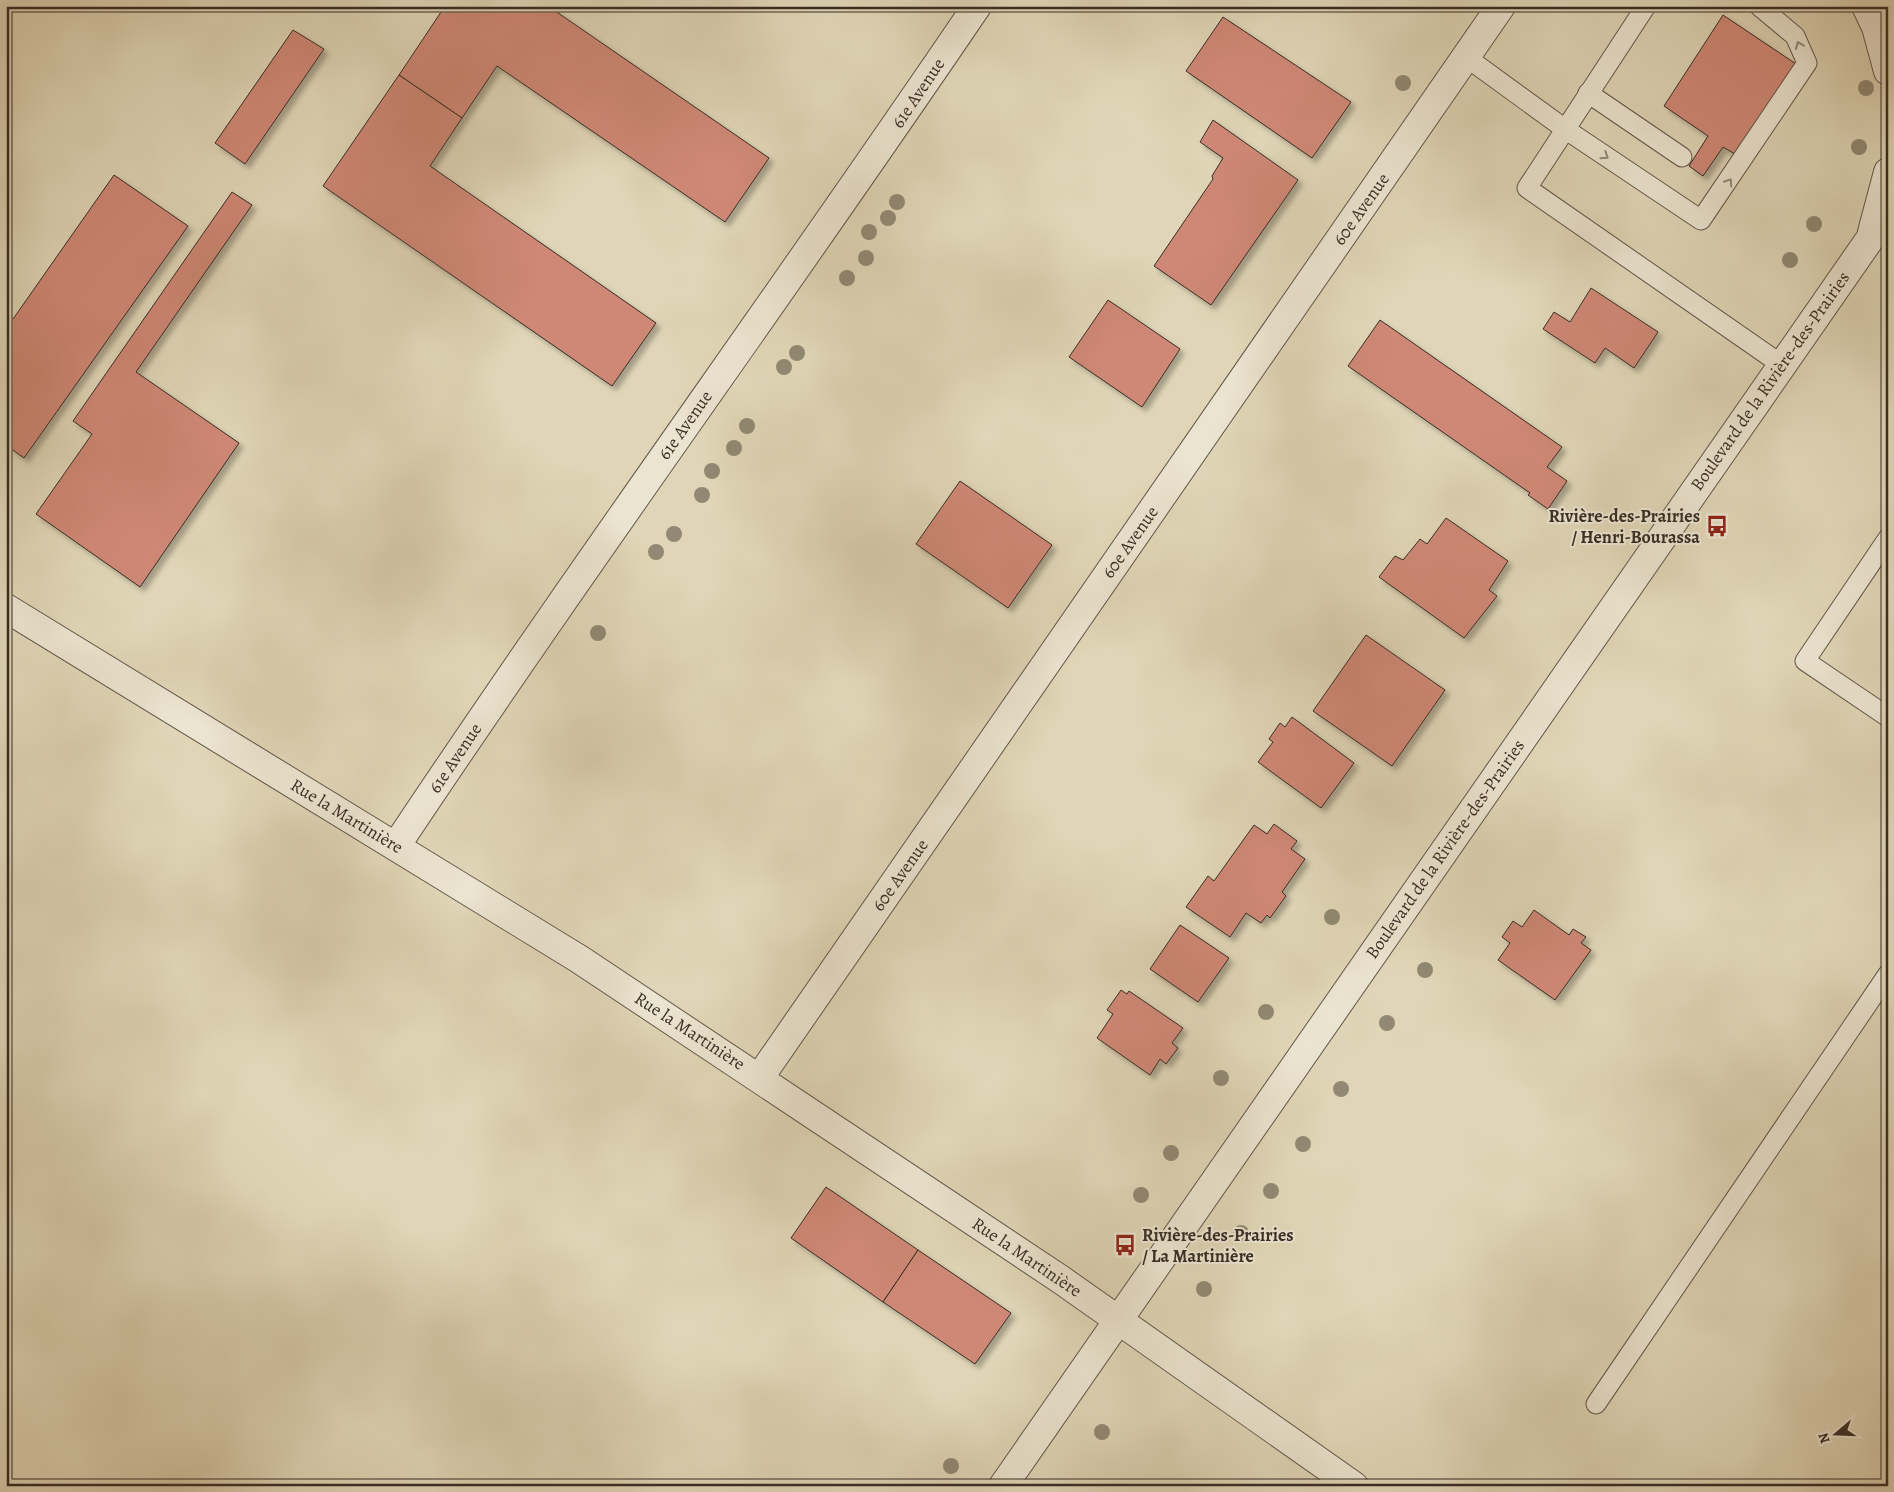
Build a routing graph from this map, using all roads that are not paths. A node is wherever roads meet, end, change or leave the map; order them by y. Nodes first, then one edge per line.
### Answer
1 (977, 6) edge
2 (1501, 6) edge
3 (1646, 6) edge
4 (1759, 6) edge
5 (1866, 6) edge
6 (1466, 57) junction
7 (1888, 71) edge
8 (1588, 93) junction
9 (1564, 130) junction
10 (1682, 157) dead end
11 (1888, 172) edge
12 (1888, 213) edge
13 (1871, 238) junction
14 (1782, 365) junction
15 (1888, 538) edge
16 (6, 608) edge
17 (1888, 717) edge
18 (396, 846) junction
19 (1888, 974) edge
20 (760, 1077) junction
21 (1117, 1319) junction
22 (1596, 1404) dead end
23 (1003, 1486) edge
24 (1354, 1486) edge

1 - 18 street, 61e Avenue
2 - 6 street, 60e Avenue
3 - 8 lane
9 -> 4 lane
5 - 7 street
6 - 9 lane
6 - 20 street, 60e Avenue
8 - 9 lane
8 - 10 lane
9 - 14 lane
11 - 13 street
12 - 13 street, Boulevard de la Rivière-des-Prairies
13 - 14 street, Boulevard de la Rivière-des-Prairies
14 - 21 street, Boulevard de la Rivière-des-Prairies
15 - 17 lane
16 - 18 street, Rue la Martinière
18 - 20 street, Rue la Martinière
19 - 22 lane
20 - 21 street, Rue la Martinière
21 - 23 street, Boulevard de la Rivière-des-Prairies
21 - 24 street, Rue la Martinière

